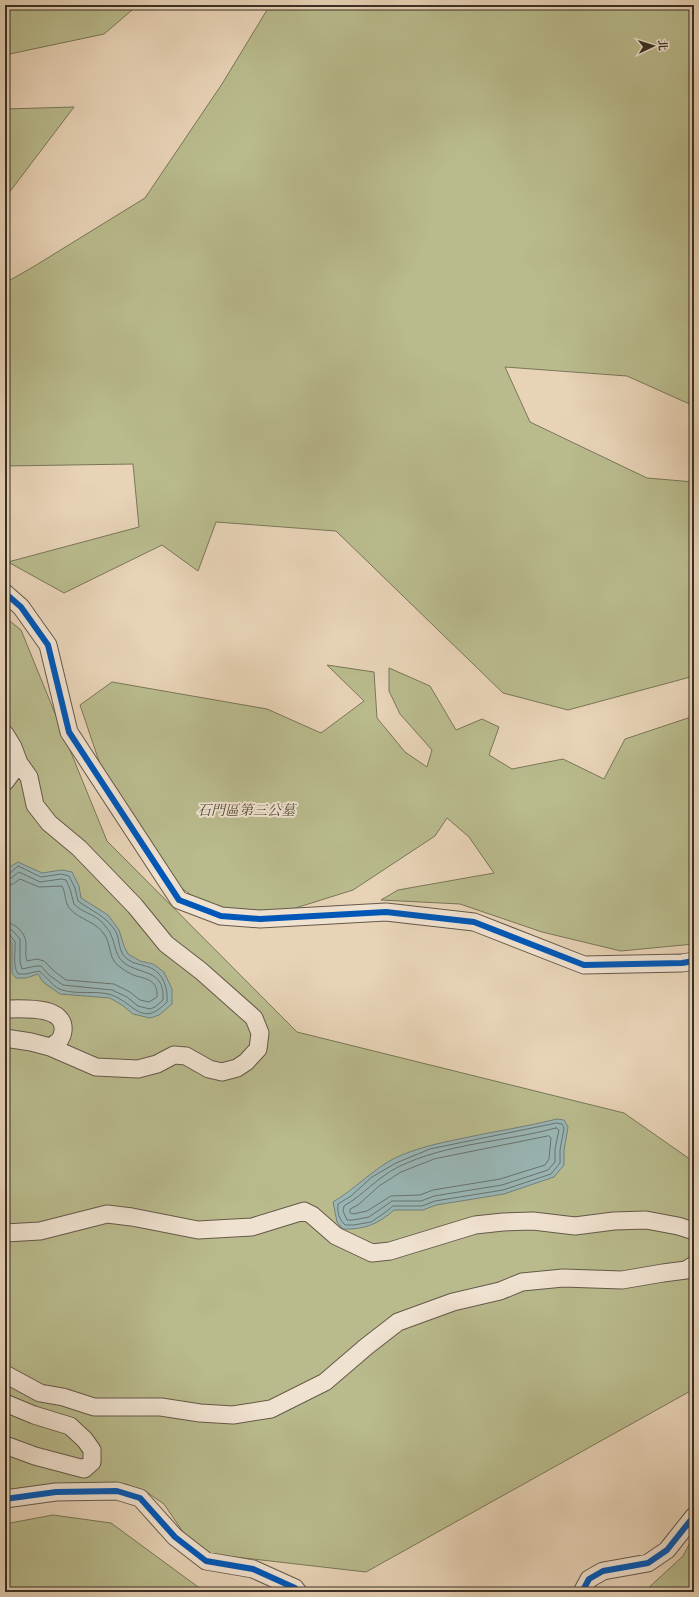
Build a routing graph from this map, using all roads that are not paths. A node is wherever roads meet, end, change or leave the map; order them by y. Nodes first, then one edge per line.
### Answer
1 (5, 592) edge
2 (5, 734) edge
3 (19, 763) junction
4 (5, 782) edge
5 (694, 961) edge
6 (5, 1009) edge
7 (5, 1038) edge
8 (50, 1047) junction
9 (694, 1231) edge
10 (5, 1233) edge
11 (694, 1265) edge
12 (5, 1374) edge
13 (5, 1403) edge
14 (5, 1445) edge
15 (5, 1499) edge
16 (694, 1516) edge
17 (298, 1592) edge
18 (582, 1592) edge

1 - 5 street
2 - 3 street
3 - 4 street
3 - 8 street
6 - 8 street
7 - 8 street
9 - 10 street
11 - 12 street
13 - 14 street
15 - 17 street
16 - 18 street

